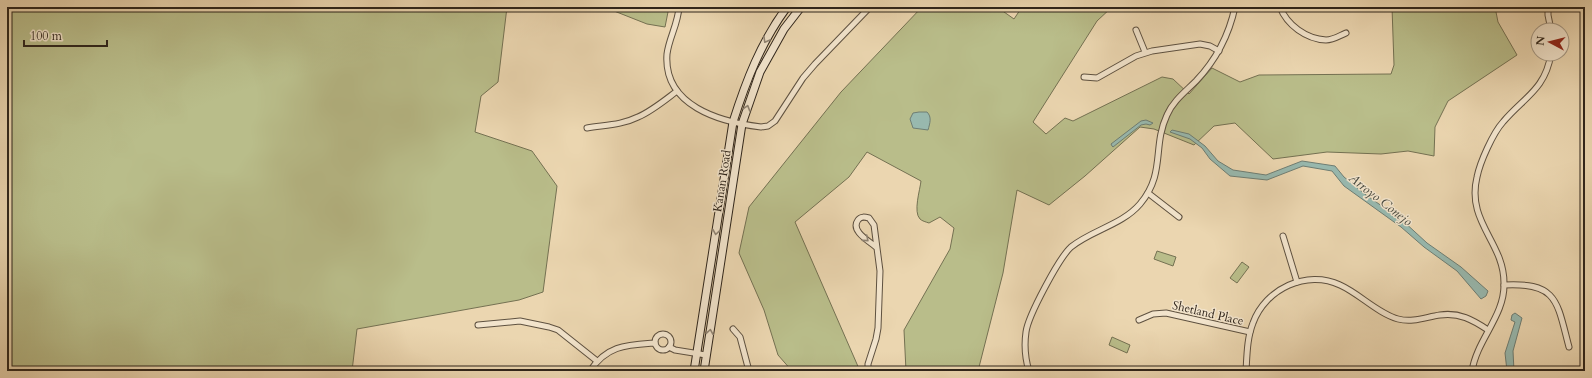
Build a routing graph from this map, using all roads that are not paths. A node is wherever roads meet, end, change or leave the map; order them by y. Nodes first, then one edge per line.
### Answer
1 (679, 7) edge
2 (787, 7) edge
3 (801, 7) edge
4 (870, 7) edge
5 (1235, 7) edge
6 (1280, 7) edge
7 (1548, 7) edge
8 (1549, 22) edge
9 (1136, 30) dead end
10 (1346, 33) dead end
11 (1219, 51) junction
12 (1144, 52) junction
13 (1549, 62) edge
14 (1084, 77) dead end
15 (677, 91) junction
16 (733, 122) junction
17 (742, 124) junction
18 (586, 128) dead end
19 (1148, 193) junction
20 (1179, 217) dead end
21 (1284, 236) dead end
22 (876, 247) junction
23 (1297, 282) junction
24 (1504, 285) junction
25 (1139, 320) dead end
26 (478, 325) dead end
27 (733, 329) dead end
28 (1488, 330) junction
29 (1250, 332) junction
30 (655, 343) junction
31 (669, 347) junction
32 (1569, 347) dead end
33 (696, 354) junction
34 (706, 356) junction
35 (597, 361) junction
36 (590, 371) edge
37 (694, 371) edge
38 (704, 371) edge
39 (749, 371) edge
40 (868, 371) edge
41 (1029, 371) edge
42 (1246, 371) edge
43 (1472, 371) edge

1 - 15 street
2 -> 16 main road, Kanan Road
17 -> 3 main road, Kanan Road
4 - 17 street
5 - 11 street
6 - 10 street
7 - 8 street
9 - 12 street
11 - 12 street
11 - 19 street
12 - 14 street
13 - 24 street
15 - 16 street
15 - 18 street
16 - 17 street
16 -> 33 main road, Kanan Road
34 -> 17 main road, Kanan Road
19 - 20 street
19 - 41 street
21 - 23 street
22 -> 22 street
22 - 40 street
23 - 28 street
23 - 29 street
24 - 28 street
24 - 32 street
25 - 29 street, Shetland Place
26 - 35 street
27 - 39 street
28 - 43 street
29 - 42 street
30 - 31 street
30 - 31 street
30 - 35 street
31 - 33 street
33 - 34 street
33 - 37 main road, Kanan Road
34 - 38 main road, Kanan Road
35 - 36 street

